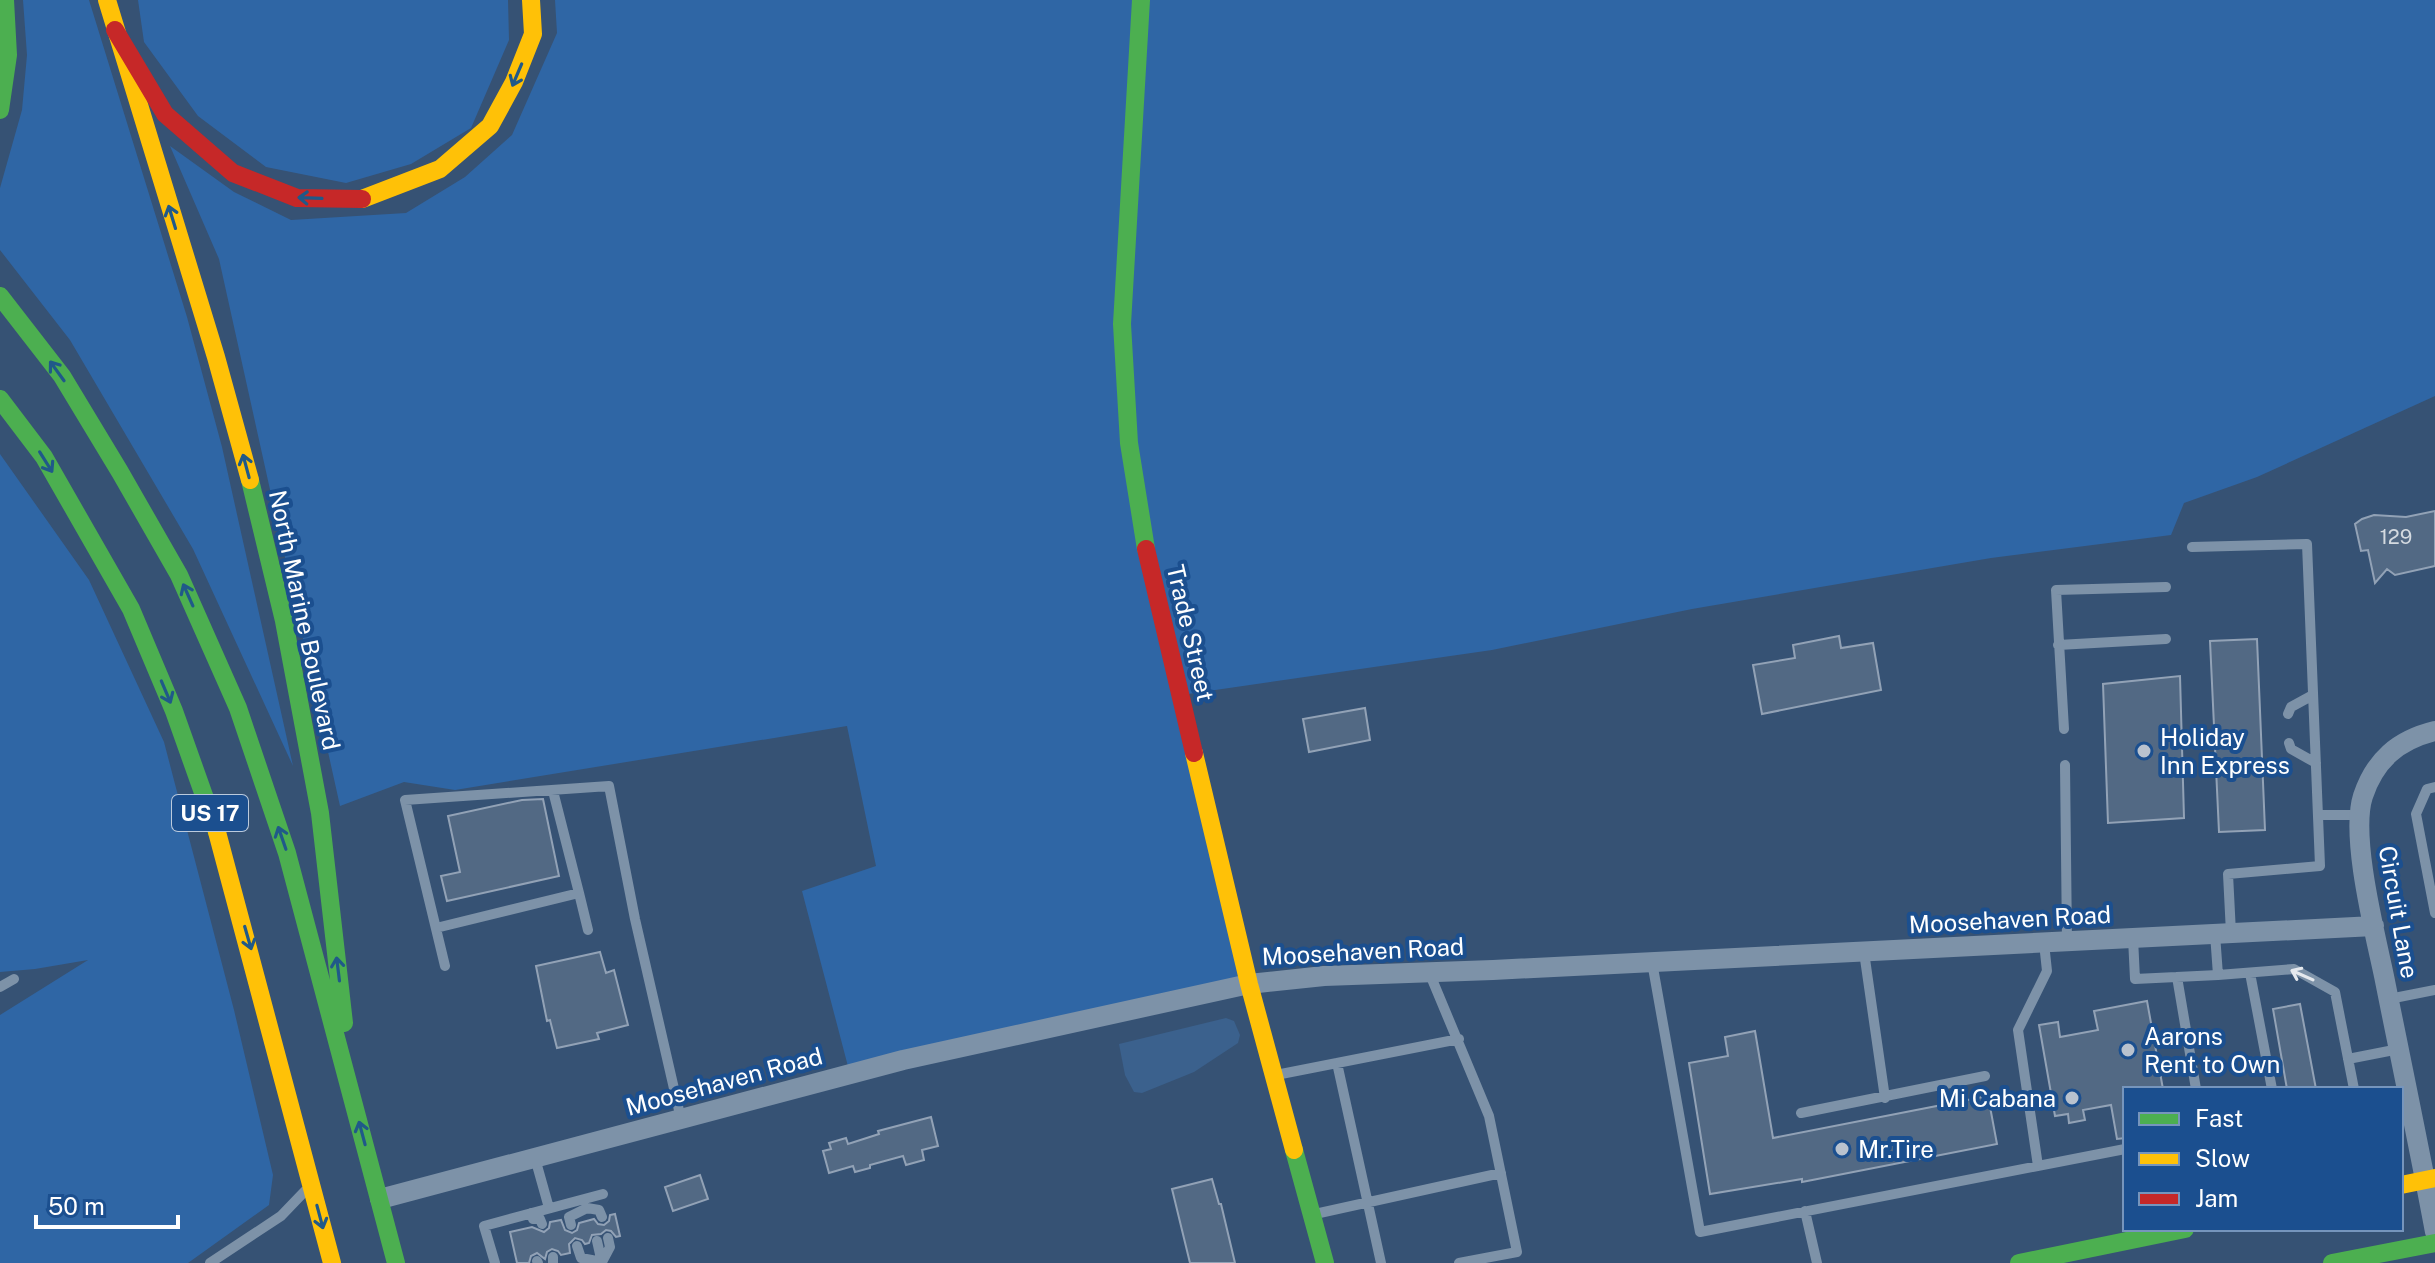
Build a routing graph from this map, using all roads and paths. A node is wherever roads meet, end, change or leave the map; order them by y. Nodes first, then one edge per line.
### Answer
1 (5, 0) edge
2 (107, 0) edge
3 (531, 0) edge
4 (1141, 0) edge
5 (115, 30) junction
6 (0, 110) edge
7 (0, 296) edge
8 (0, 399) edge
9 (2192, 547) dead end
10 (2166, 587) dead end
11 (2166, 639) dead end
12 (2058, 645) junction
13 (2313, 695) junction
14 (2288, 714) dead end
15 (2064, 729) dead end
16 (2435, 731) edge
17 (2289, 743) dead end
18 (2316, 763) junction
19 (2065, 765) dead end
20 (2435, 787) edge
21 (553, 791) junction
22 (2318, 815) junction
23 (2360, 815) junction
24 (579, 893) junction
25 (2435, 913) edge
26 (2374, 926) junction
27 (436, 928) junction
28 (588, 930) dead end
29 (2223, 934) junction
30 (2133, 938) junction
31 (2067, 942) junction
32 (2044, 943) junction
33 (1864, 952) junction
34 (1652, 962) junction
35 (445, 966) dead end
36 (1429, 972) junction
37 (2250, 973) junction
38 (2218, 975) junction
39 (2177, 977) junction
40 (14, 979) dead end
41 (1249, 984) junction
42 (0, 987) edge
43 (2435, 990) edge
44 (2389, 999) junction
45 (1459, 1039) junction
46 (2399, 1049) junction
47 (2348, 1059) junction
48 (1337, 1063) junction
49 (1274, 1075) junction
50 (1985, 1076) dead end
51 (2196, 1087) edge
52 (2272, 1087) edge
53 (2354, 1087) edge
54 (1885, 1098) junction
55 (353, 1102) junction
56 (1801, 1113) dead end
57 (681, 1119) junction
58 (2123, 1149) edge
59 (535, 1158) junction
60 (2038, 1166) junction
61 (1501, 1173) junction
62 (2430, 1179) edge
63 (311, 1184) junction
64 (2403, 1185) edge
65 (603, 1194) dead end
66 (380, 1199) junction
67 (1370, 1202) junction
68 (585, 1204) junction
69 (549, 1208) junction
70 (1805, 1211) junction
71 (1312, 1215) junction
72 (602, 1217) dead end
73 (2175, 1231) edge
74 (2435, 1232) edge
75 (2435, 1243) edge
76 (602, 1262) edge
77 (210, 1263) edge
78 (332, 1263) edge
79 (396, 1263) edge
80 (495, 1263) edge
81 (1325, 1263) edge
82 (1381, 1263) edge
83 (1459, 1263) edge
84 (1817, 1263) edge
85 (2019, 1263) edge
86 (2332, 1263) edge

1 - 6 main road
2 - 5 main road, North Marine Boulevard
3 -> 5 main road
4 - 41 main road, Trade Street
55 -> 5 main road, North Marine Boulevard
55 -> 7 main road, US 17
8 -> 63 main road, US 17
9 - 13 lane
10 - 12 lane
11 - 12 lane
12 - 15 lane
13 - 14 lane
13 - 18 lane
16 - 23 street, Circuit Lane
17 - 18 lane
18 - 22 lane
19 - 31 lane
20 - 25 lane
21 - 24 lane
21 - 27 lane
21 - 57 lane
22 - 23 lane
22 - 29 lane
23 - 26 street, Circuit Lane
24 - 27 lane
24 - 28 lane
26 - 29 street, Moosehaven Road
26 - 44 street, Circuit Lane
27 - 35 lane
29 - 30 street, Moosehaven Road
29 - 38 lane
30 - 31 street, Moosehaven Road
30 - 39 lane
31 - 32 street, Moosehaven Road
32 - 33 street, Moosehaven Road
32 - 60 lane
33 - 34 street, Moosehaven Road
33 - 54 lane
34 - 36 street, Moosehaven Road
34 - 70 lane
36 - 41 street, Moosehaven Road
36 - 45 lane
37 - 38 lane
47 -> 37 lane
37 - 52 lane
38 - 39 lane
39 - 51 lane
40 - 42 lane
41 - 49 main road, Trade Street
41 - 57 street, Moosehaven Road
43 - 44 lane
44 - 46 street, Circuit Lane
45 - 48 lane
45 - 61 lane
46 - 47 lane
46 - 62 street, Circuit Lane
47 - 53 lane
48 - 49 lane
48 - 67 lane
49 - 71 main road, Trade Street
50 - 54 lane
54 - 56 lane
66 -> 55 main road, North Marine Boulevard / US 17
57 - 59 street, Moosehaven Road
58 - 60 lane
59 - 66 street, Moosehaven Road
59 - 69 lane
60 - 70 lane
61 - 67 lane
61 - 83 lane
62 - 64 main road
62 - 74 street, Circuit Lane
63 - 77 lane
63 -> 78 main road, US 17
65 - 68 lane
66 - 79 main road, North Marine Boulevard / US 17
67 - 71 lane
67 - 82 lane
68 - 68 lane
68 - 69 lane
68 - 72 lane
69 - 80 lane
70 - 84 lane
71 - 81 main road, Trade Street
73 - 85 main road
75 - 86 main road
76 - 76 lane

